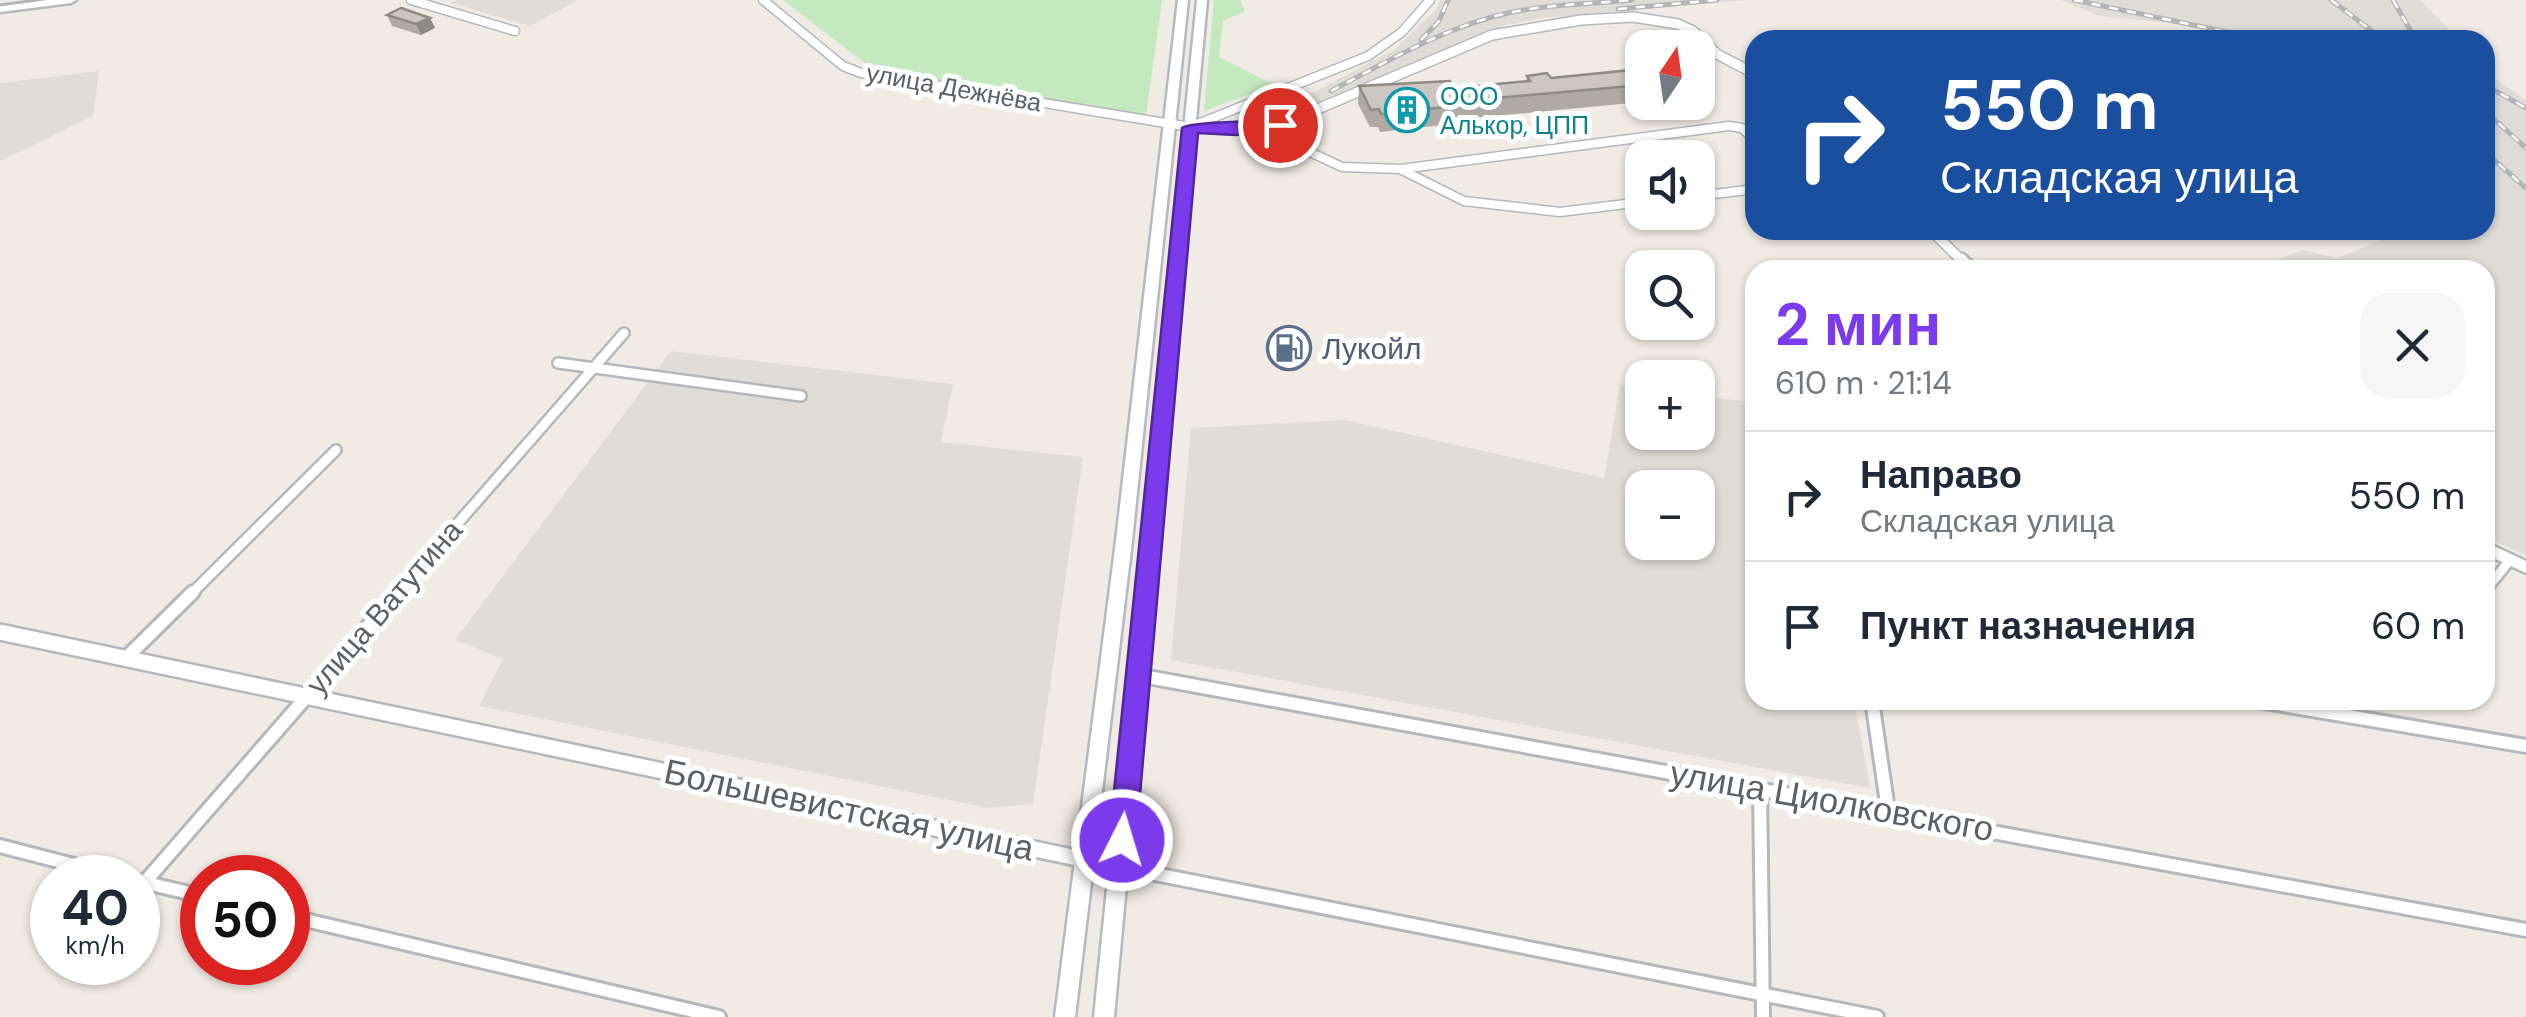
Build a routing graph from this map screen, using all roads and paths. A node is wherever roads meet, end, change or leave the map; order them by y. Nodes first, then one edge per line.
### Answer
1 (71, 0) edge
2 (411, 0) edge
3 (763, 0) edge
4 (1183, 0) edge
5 (1202, 0) edge
6 (1430, 0) edge
7 (0, 9) edge
8 (515, 31) dead end
9 (1745, 69) edge
10 (1169, 126) junction
11 (1190, 128) junction
12 (1262, 129) junction
13 (1745, 131) edge
14 (1401, 170) junction
15 (1745, 190) edge
16 (1715, 194) edge
17 (1625, 204) edge
18 (1941, 240) edge
19 (1962, 260) edge
20 (624, 333) dead end
21 (558, 363) dead end
22 (594, 368) junction
23 (801, 396) dead end
24 (336, 450) dead end
25 (2495, 553) edge
26 (2510, 560) junction
27 (2526, 567) edge
28 (2495, 579) edge
29 (0, 632) edge
30 (127, 657) junction
31 (1137, 675) junction
32 (306, 696) junction
33 (1873, 710) edge
34 (2312, 710) edge
35 (2526, 746) edge
36 (1760, 788) junction
37 (1888, 810) junction
38 (0, 846) edge
39 (35, 855) edge
40 (1084, 860) junction
41 (160, 861) edge
42 (1120, 867) junction
43 (310, 921) edge
44 (2526, 930) edge
45 (1763, 994) junction
46 (719, 1017) edge
47 (1064, 1017) edge
48 (1104, 1017) edge
49 (1763, 1017) edge
50 (1876, 1017) edge

1 - 7 main road
2 - 8 street
3 - 10 street, улица Дежнёва
4 - 10 main road
5 - 11 main road
6 - 11 street
9 - 12 street
10 - 11 street, улица Дежнёва
10 - 40 main road
11 - 12 street
11 - 31 main road
12 - 14 street
13 - 14 street
14 - 17 street
15 - 16 street
18 - 19 street
20 - 22 street, улица Ватутина
21 - 22 street
22 - 23 street
22 - 32 street, улица Ватутина
24 - 30 street
25 - 26 street
26 - 27 street
26 - 28 street
29 - 30 street, Большевистская улица
30 - 32 street, Большевистская улица
31 - 36 street, улица Циолковского
31 - 42 main road
32 - 40 street, Большевистская улица
32 - 41 street, улица Ватутина
33 - 37 street
34 - 35 street
36 - 37 street, улица Циолковского
36 - 45 street
37 - 44 street, улица Циолковского
38 - 39 street
40 - 42 street, Большевистская улица
40 - 47 main road
42 - 45 street, Большевистская улица
42 - 48 main road
43 - 46 street
45 - 49 street
45 - 50 street, Большевистская улица

